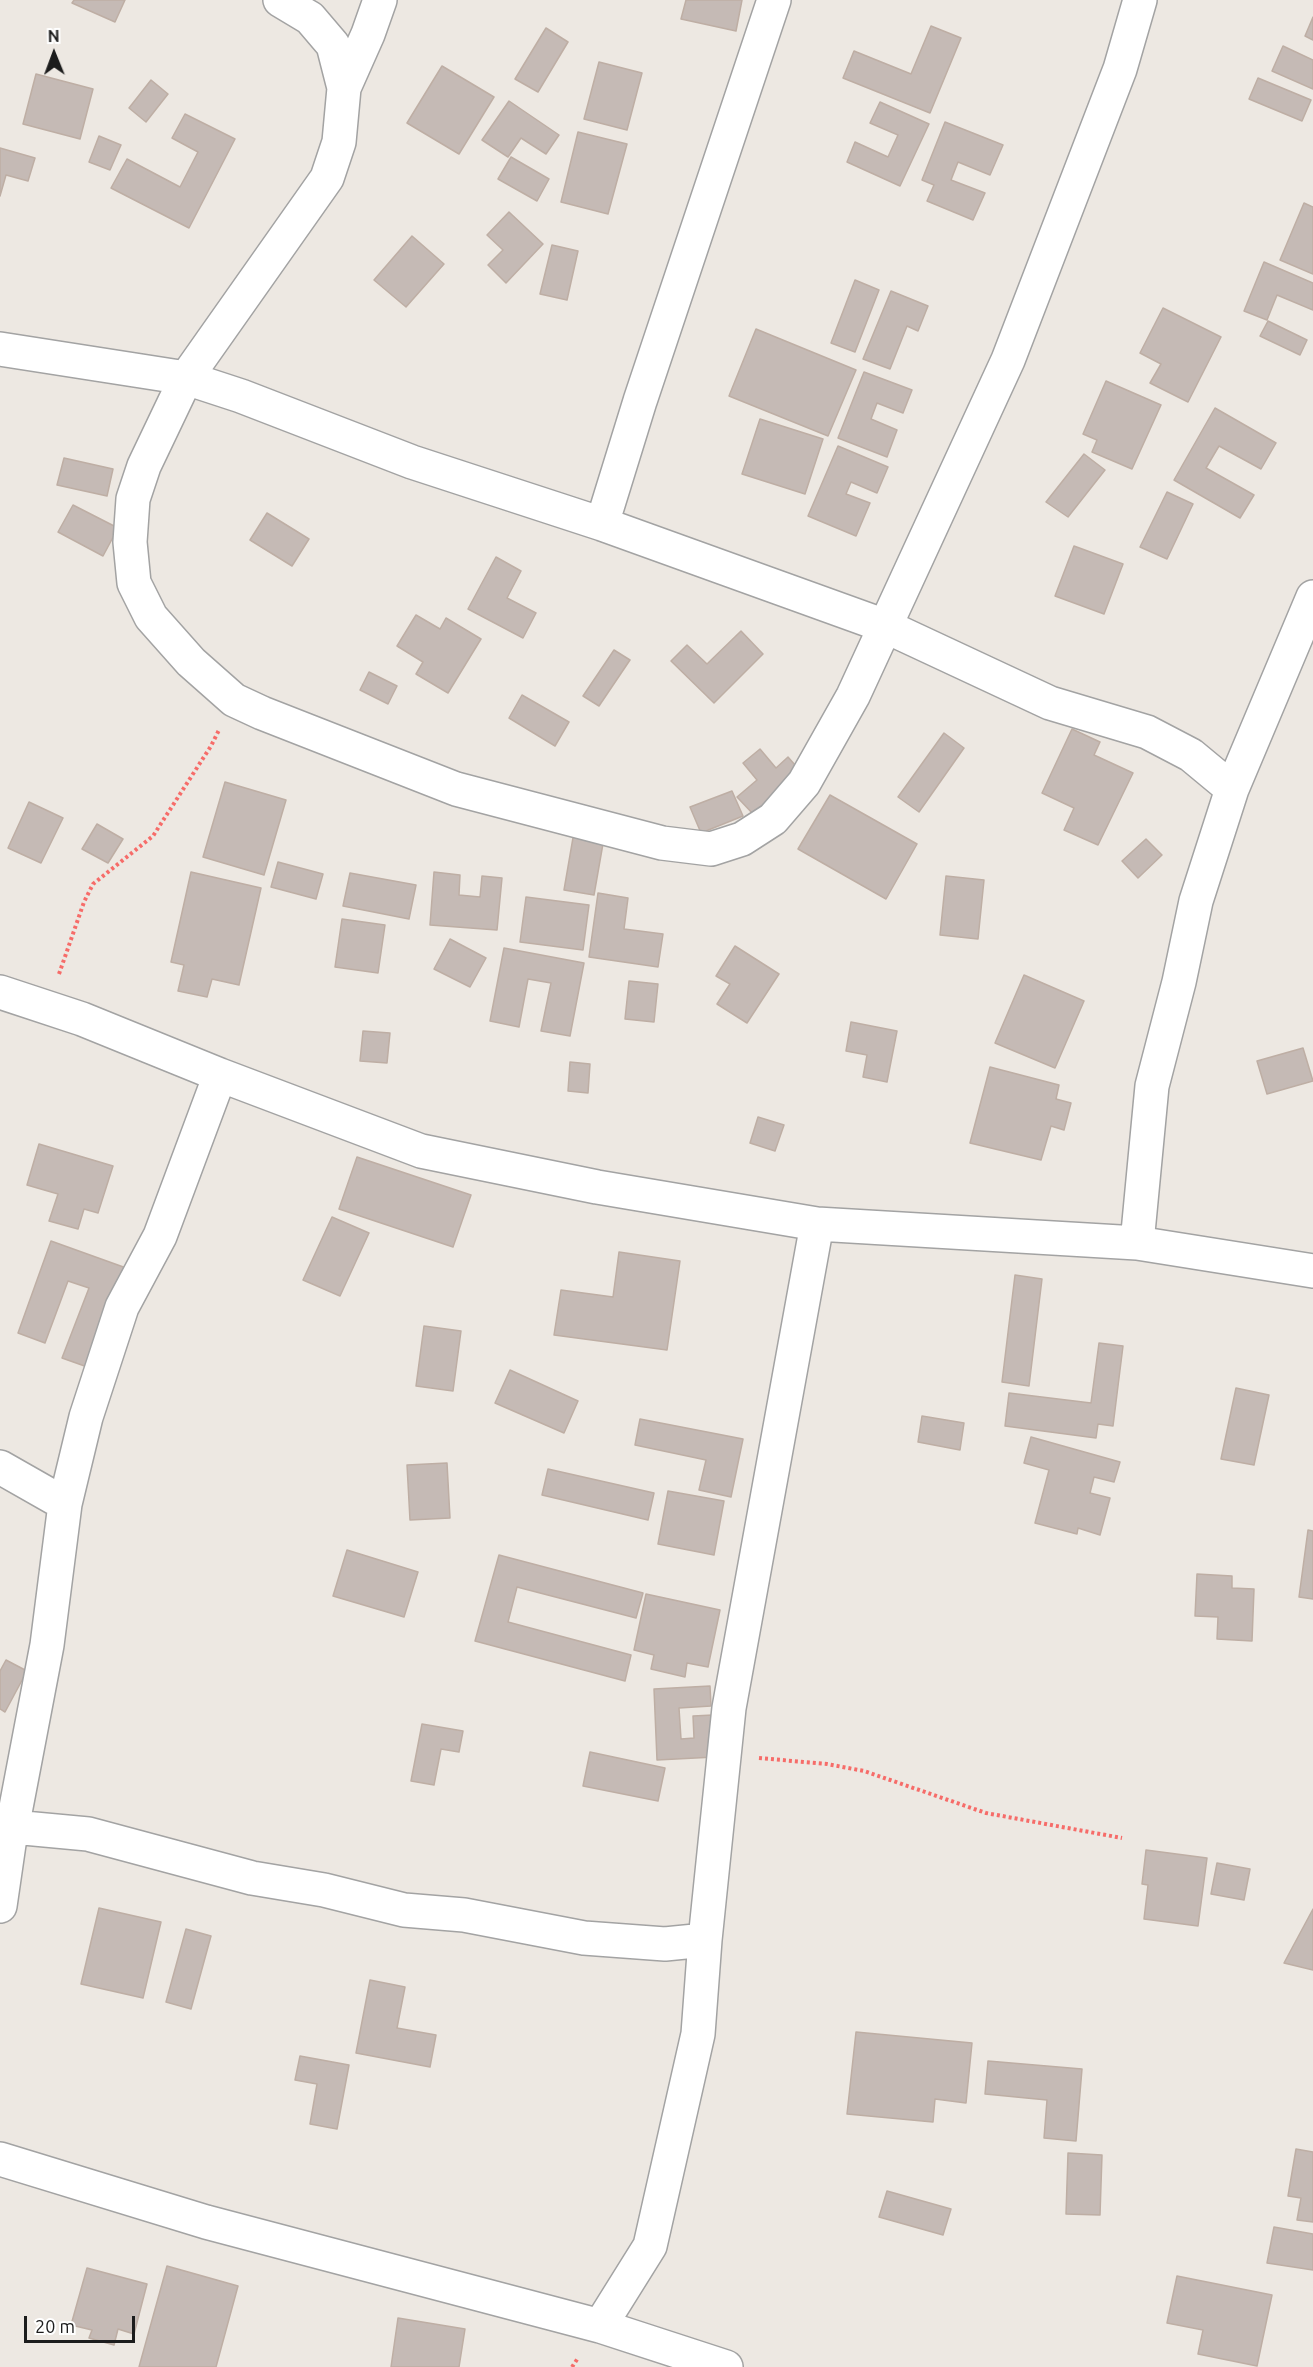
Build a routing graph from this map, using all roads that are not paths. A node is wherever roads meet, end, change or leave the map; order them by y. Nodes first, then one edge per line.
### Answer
1 (280, 0) edge
2 (380, 0) edge
3 (774, 0) edge
4 (1140, 0) edge
5 (345, 88) junction
6 (0, 349) edge
7 (186, 378) junction
8 (602, 524) junction
9 (1313, 597) edge
10 (885, 626) junction
11 (1232, 789) junction
12 (0, 992) edge
13 (220, 1075) junction
14 (817, 1224) junction
15 (1137, 1243) junction
16 (1313, 1271) edge
17 (0, 1467) edge
18 (65, 1504) junction
19 (7, 1837) edge
20 (0, 1906) edge
21 (705, 1940) junction
22 (0, 2159) edge
23 (600, 2326) junction
24 (726, 2367) edge

1 - 5 street
2 - 5 street
3 - 8 street
4 - 10 street
5 - 7 street
6 - 7 street
7 - 8 street
7 - 10 street
8 - 10 street
9 - 11 street
10 - 11 street
11 - 15 street
12 - 13 street
13 - 14 street
13 - 18 street
14 - 15 street
14 - 21 street
15 - 16 street
17 - 18 street
18 - 19 street
19 - 20 street
19 - 21 street
21 - 23 street
22 - 23 street
23 - 24 street

